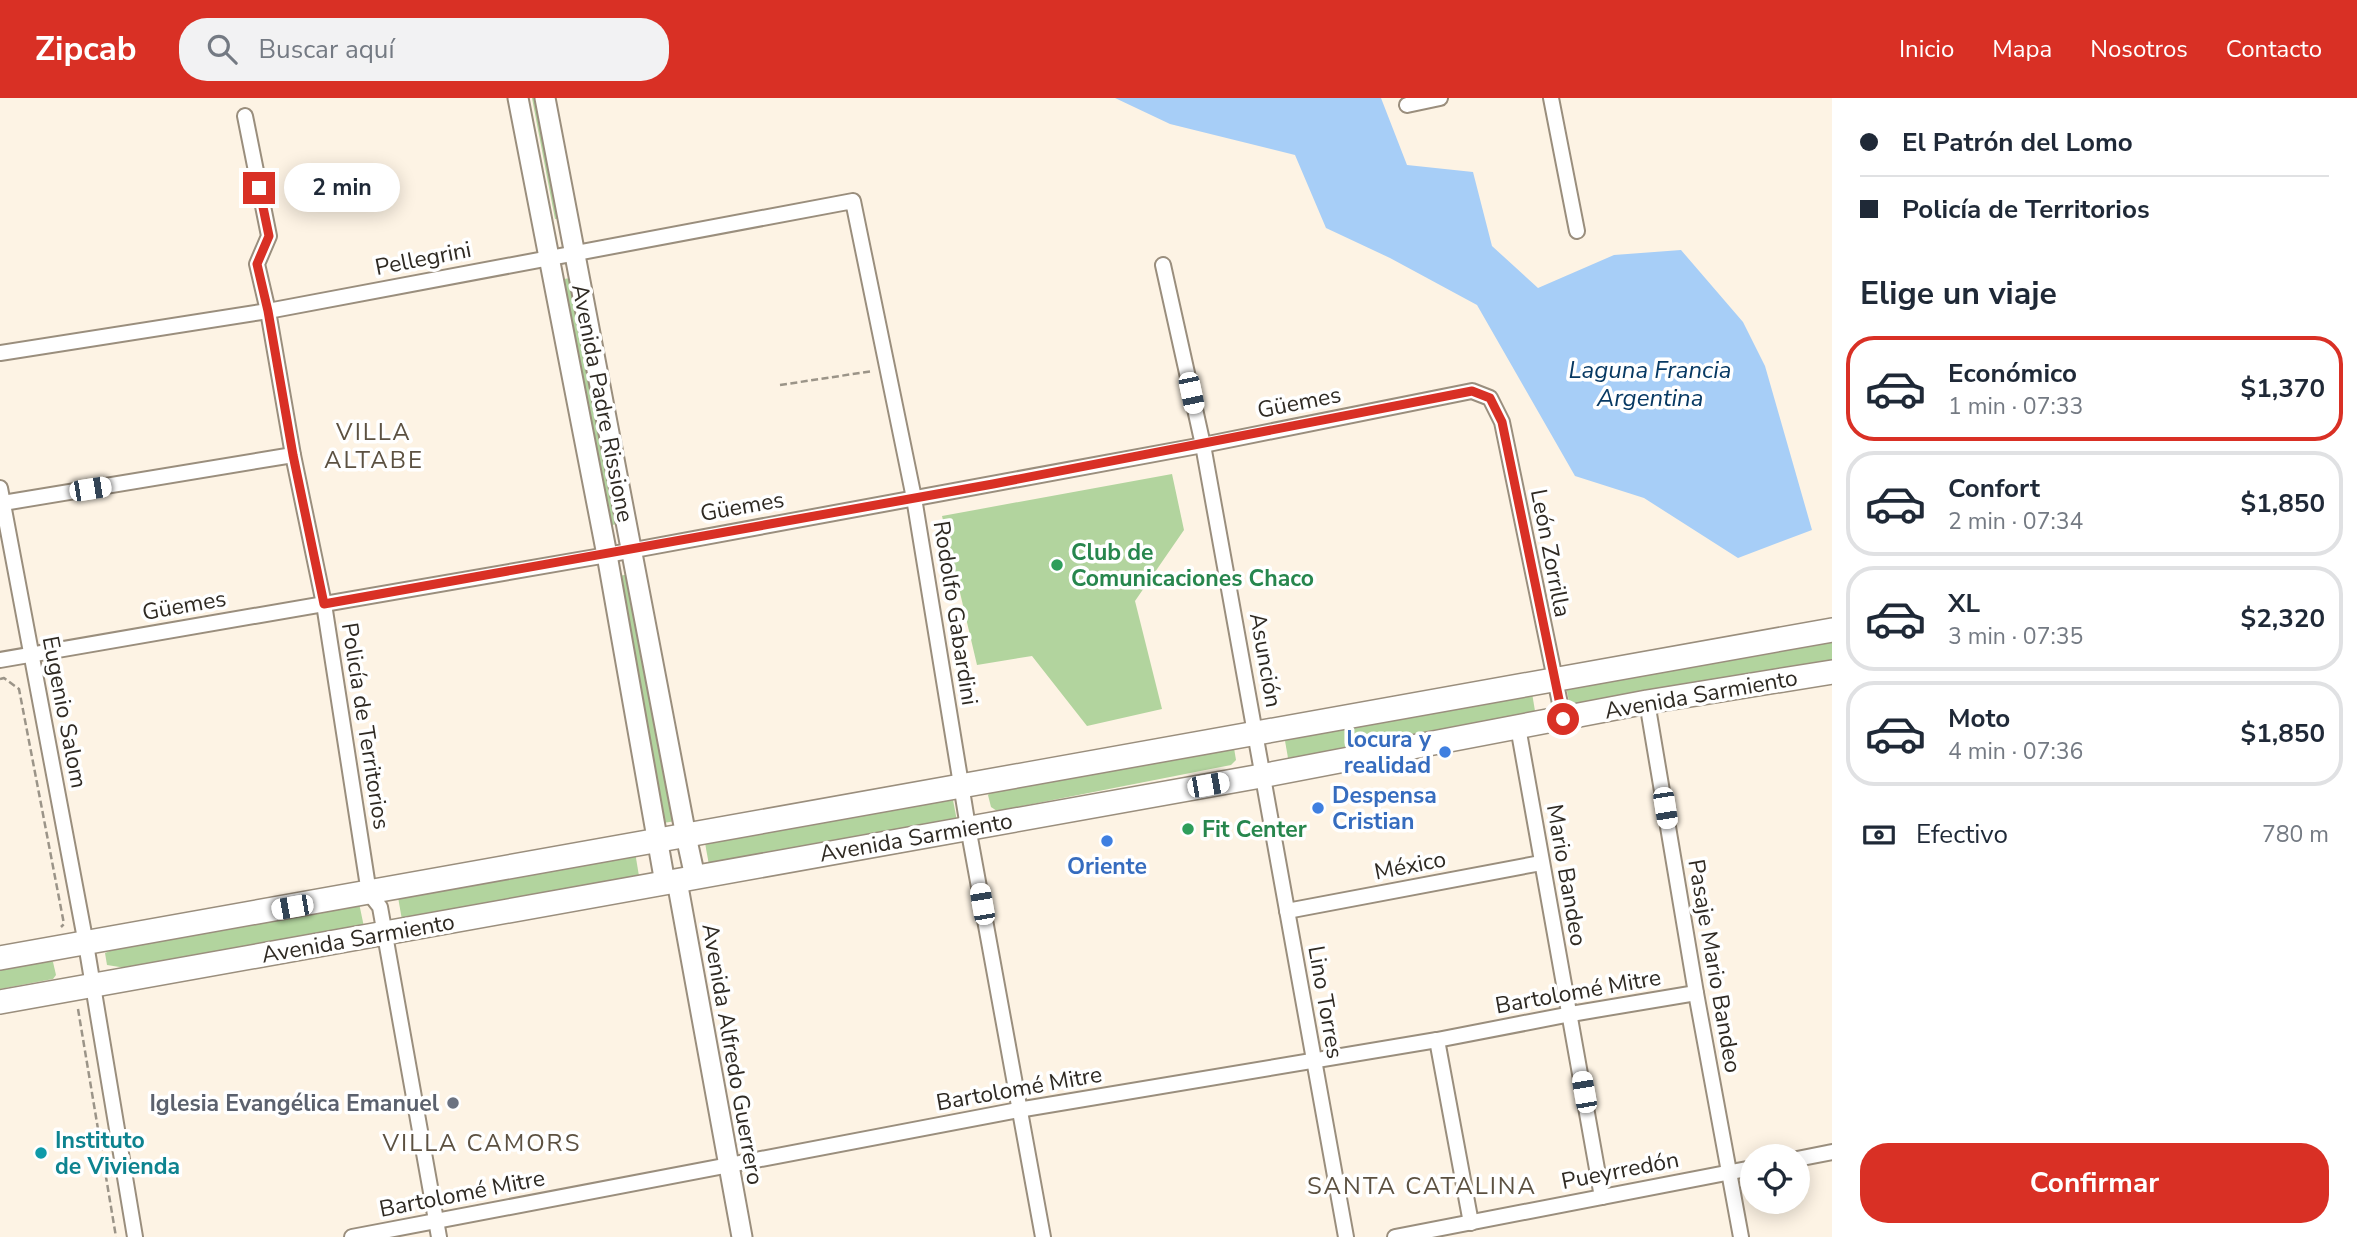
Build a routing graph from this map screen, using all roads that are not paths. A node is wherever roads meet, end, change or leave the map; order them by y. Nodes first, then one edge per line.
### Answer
1 (518, 98) edge
2 (545, 98) edge
3 (1440, 98) edge
4 (1551, 98) edge
5 (1407, 105) dead end
6 (245, 116) dead end
7 (853, 201) joint
8 (1577, 231) dead end
9 (576, 253) junction
10 (549, 257) junction
11 (1163, 265) dead end
12 (268, 311) junction
13 (0, 353) edge
14 (1490, 398) joint
15 (1203, 445) junction
16 (293, 455) junction
17 (1, 496) edge
18 (914, 498) junction
19 (632, 549) junction
20 (607, 555) junction
21 (324, 604) junction
22 (1832, 630) edge
23 (31, 654) junction
24 (0, 660) edge
25 (1832, 672) edge
26 (1553, 680) junction
27 (1647, 702) junction
28 (1563, 719) junction
29 (1518, 727) junction
30 (1256, 734) junction
31 (1261, 776) junction
32 (962, 785) junction
33 (968, 827) junction
34 (686, 836) junction
35 (657, 841) junction
36 (1541, 863) junction
37 (679, 880) junction
38 (369, 893) junction
39 (1287, 911) junction
40 (384, 933) junction
41 (86, 944) junction
42 (0, 958) edge
43 (92, 985) junction
44 (1696, 993) junction
45 (0, 1002) edge
46 (1571, 1014) junction
47 (1437, 1040) junction
48 (1313, 1061) junction
49 (1018, 1110) junction
50 (1832, 1153) edge
51 (1810, 1157) edge
52 (728, 1165) junction
53 (1740, 1170) edge
54 (1730, 1172) junction
55 (1602, 1197) junction
56 (1471, 1223) junction
57 (438, 1230) edge
58 (1443, 1233) edge
59 (135, 1237) edge
60 (352, 1237) edge
61 (742, 1237) edge
62 (1043, 1237) edge
63 (1346, 1237) edge
64 (1395, 1237) edge
65 (1741, 1237) edge

1 - 10 main road, Avenida Padre Rissione
2 - 9 main road, Avenida Padre Rissione
3 - 5 street
4 - 8 street
6 - 12 street, Policía de Territorios
7 - 9 street, Pellegrini
7 - 18 street, Rodolfo Gabardini
9 - 10 street, Pellegrini
9 - 19 main road, Avenida Padre Rissione
10 - 12 street, Pellegrini
10 - 20 main road, Avenida Padre Rissione
11 - 15 street, Asunción
12 - 13 street, Pellegrini
12 - 16 street, Policía de Territorios
14 - 15 street, Güemes
14 - 26 street, León Zorrilla
15 - 18 street, Güemes
15 - 30 street, Asunción
16 - 17 street
16 - 21 street, Policía de Territorios
17 - 23 street, Eugenio Salom
18 - 19 street, Güemes
18 - 32 street, Rodolfo Gabardini
19 - 20 street, Güemes
19 - 34 main road, Avenida Padre Rissione
20 - 21 street, Güemes
20 - 35 main road, Avenida Padre Rissione
21 - 23 street, Güemes
21 - 38 street, Policía de Territorios
22 - 26 main road, Avenida Sarmiento
23 - 24 street, Güemes
23 - 41 street, Eugenio Salom
25 - 27 main road, Avenida Sarmiento
26 - 28 street, León Zorrilla
26 - 30 main road, Avenida Sarmiento
27 - 28 main road, Avenida Sarmiento
27 - 44 street, Pasaje Mario Bandeo
28 - 29 main road, Avenida Sarmiento
29 - 31 main road, Avenida Sarmiento
29 - 36 street, Mario Bandeo
30 - 31 street, Asunción
30 - 32 main road, Avenida Sarmiento
31 - 33 main road, Avenida Sarmiento
31 - 39 street, Lino Torres
32 - 33 street, Rodolfo Gabardini
32 - 34 main road, Avenida Sarmiento
33 - 37 main road, Avenida Sarmiento
33 - 49 street, Rodolfo Gabardini
34 - 35 main road, Avenida Sarmiento
34 - 37 main road, Avenida Padre Rissione
35 - 37 main road, Avenida Padre Rissione
35 - 38 main road, Avenida Sarmiento
36 - 39 street, México
36 - 46 street, Mario Bandeo
37 - 40 main road, Avenida Sarmiento
37 - 52 main road, Avenida Alfredo Guerrero
38 - 40 street, Policía de Territorios
38 - 41 main road, Avenida Sarmiento
39 - 48 street, Lino Torres
40 - 43 main road, Avenida Sarmiento
40 - 57 street, Policía de Territorios
41 - 42 main road, Avenida Sarmiento
41 - 43 street, Eugenio Salom
43 - 45 main road, Avenida Sarmiento
43 - 59 street, Eugenio Salom
44 - 46 street, Bartolomé Mitre
44 - 54 street, Pasaje Mario Bandeo
46 - 47 street, Bartolomé Mitre
46 - 55 street, Mario Bandeo
47 - 48 street, Bartolomé Mitre
47 - 56 street
48 - 49 street, Bartolomé Mitre
48 - 63 street, Lino Torres
49 - 52 street, Bartolomé Mitre
49 - 62 street, Rodolfo Gabardini
50 - 51 street
52 - 57 street, Bartolomé Mitre
52 - 61 main road, Avenida Alfredo Guerrero
53 - 54 street, Pueyrredón
54 - 55 street, Pueyrredón
54 - 65 street, Pasaje Mario Bandeo
55 - 56 street, Pueyrredón
56 - 58 street, Pueyrredón
57 - 60 street, Bartolomé Mitre
58 - 64 street, Pueyrredón

